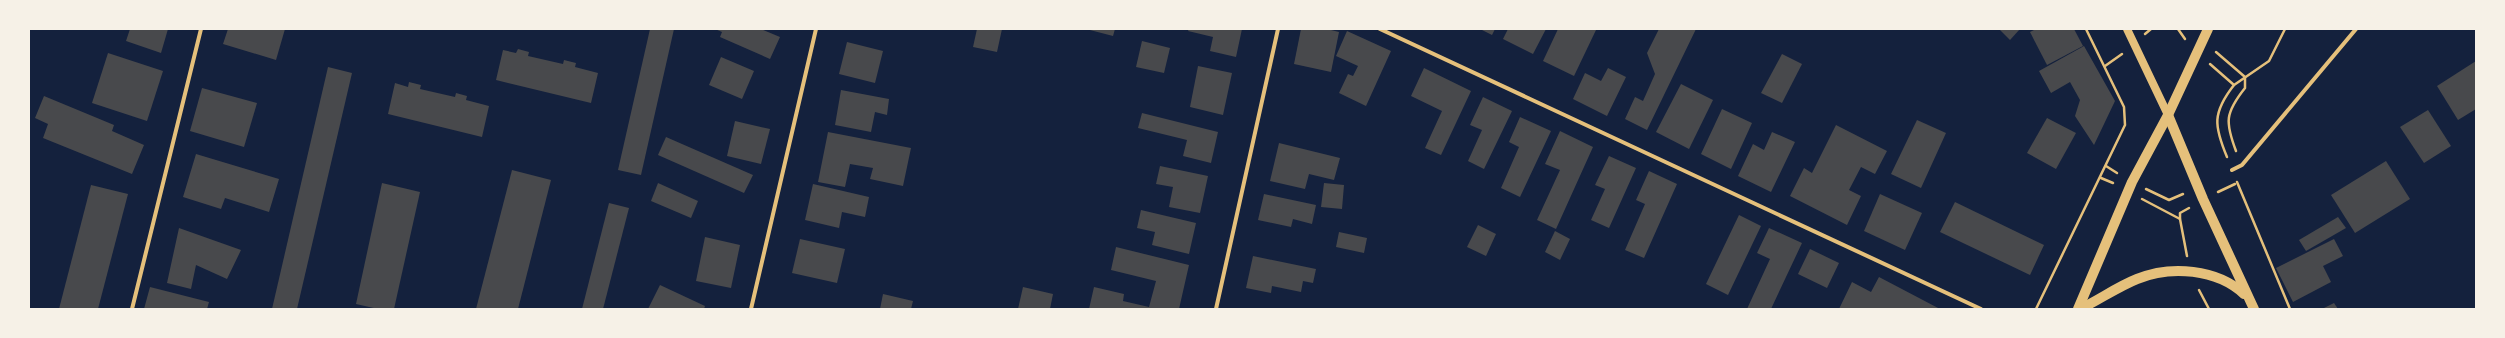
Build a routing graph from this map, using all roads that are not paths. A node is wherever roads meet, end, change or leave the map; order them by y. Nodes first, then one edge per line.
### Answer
1 (201, 29) edge
2 (816, 29) edge
3 (1278, 29) edge
4 (1380, 29) edge
5 (2127, 29) edge
6 (2208, 29) edge
7 (2356, 29) edge
8 (2168, 115) junction
9 (2232, 170) road end
10 (2248, 298) junction
11 (132, 309) edge
12 (751, 309) edge
13 (1216, 309) edge
14 (1981, 309) edge
15 (2079, 309) edge
16 (2254, 309) edge

1 - 11 street
2 - 12 street
3 - 13 street
4 - 14 street
5 - 8 main road
6 - 8 main road
7 - 9 street
8 - 10 main road
8 - 15 main road
10 - 15 main road
10 - 16 main road

